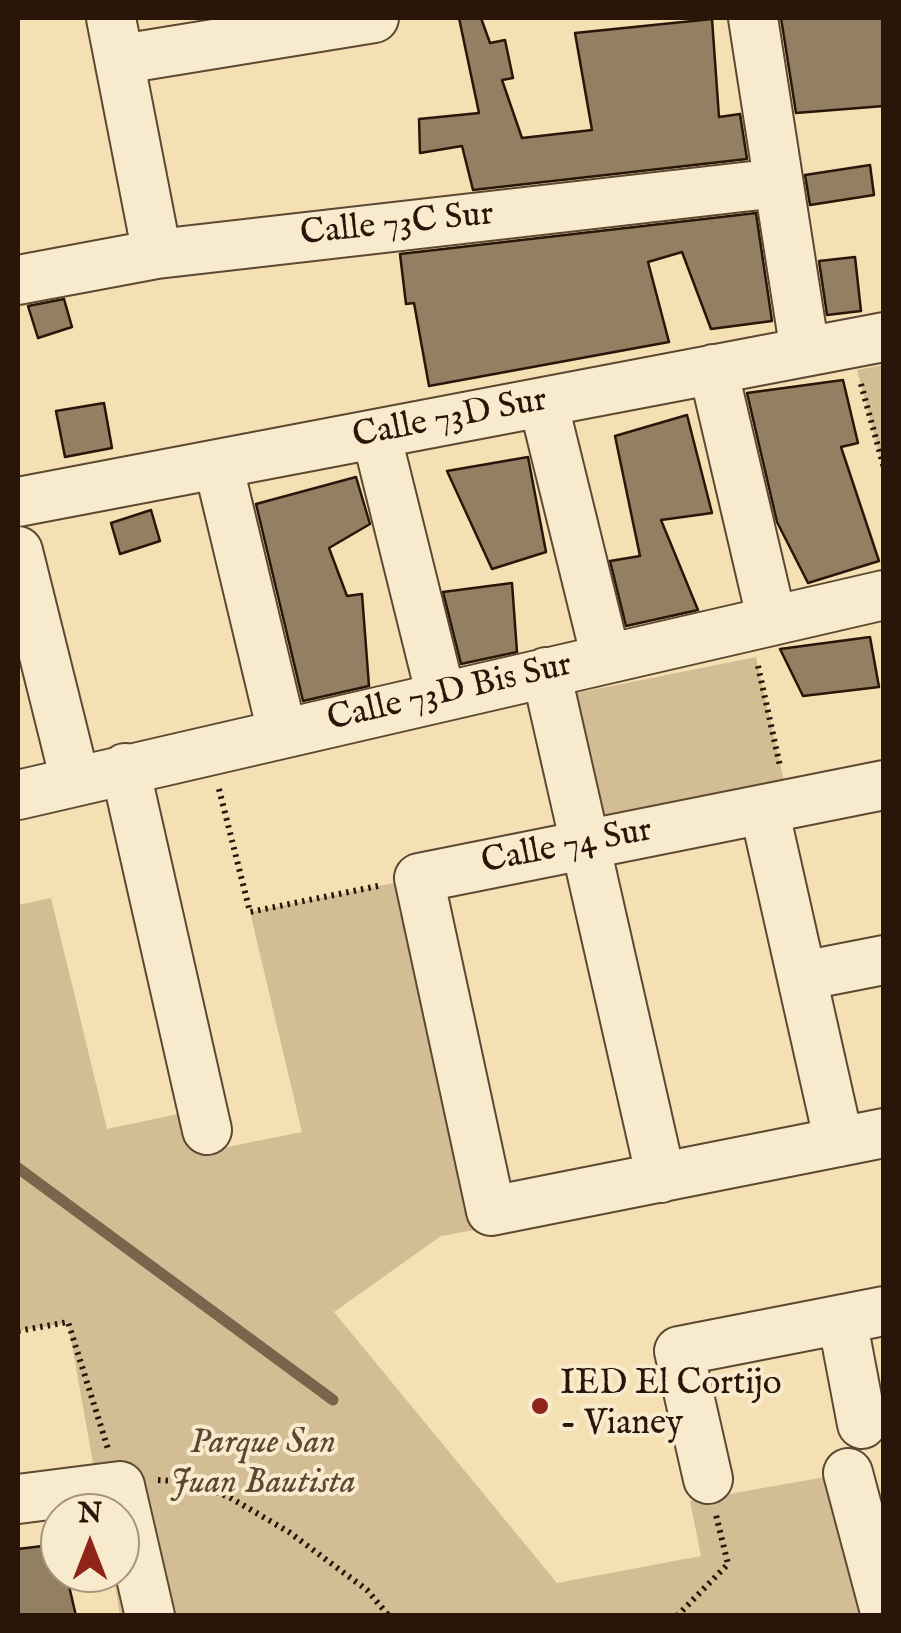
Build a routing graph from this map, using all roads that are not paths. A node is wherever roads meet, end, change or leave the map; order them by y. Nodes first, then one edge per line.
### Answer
1 (374, 18) edge
2 (753, 18) edge
3 (116, 38) edge
4 (778, 183) junction
5 (157, 254) junction
6 (18, 280) edge
7 (846, 344) edge
8 (713, 370) junction
9 (543, 402) junction
10 (376, 434) junction
11 (218, 464) junction
12 (18, 502) edge
13 (18, 550) edge
14 (884, 595) edge
15 (760, 623) junction
16 (606, 658) junction
17 (546, 672) junction
18 (441, 696) junction
19 (282, 732) junction
20 (125, 768) junction
21 (75, 780) junction
22 (884, 784) edge
23 (18, 794) edge
24 (776, 806) junction
25 (584, 844) junction
26 (884, 960) edge
27 (802, 976) junction
28 (207, 1130) dead end
29 (861, 1138) edge
30 (661, 1178) junction
31 (863, 1315) edge
32 (862, 1424) dead end
33 (848, 1473) dead end
34 (708, 1480) road end
35 (18, 1498) edge
36 (884, 1608) edge
37 (150, 1616) edge

1 - 3 street
2 - 4 street
3 - 5 street
4 - 5 street, Calle 73C Sur
4 - 7 street
5 - 6 street, Calle 73C Sur
7 - 8 street, Calle 73D Sur
8 - 9 street, Calle 73D Sur
8 - 15 street
9 - 10 street, Calle 73D Sur
9 - 16 street
10 - 11 street, Calle 73D Sur
10 - 18 street
11 - 12 street, Calle 73D Sur
11 - 19 street
13 - 21 street
14 - 15 street, Calle 73D Bis Sur
15 - 16 street, Calle 73D Bis Sur
16 - 17 street, Calle 73D Bis Sur
17 - 18 street, Calle 73D Bis Sur
17 - 25 street
18 - 19 street, Calle 73D Bis Sur
19 - 20 street, Calle 73D Bis Sur
20 - 21 street, Calle 73D Bis Sur
20 - 28 street
21 - 23 street, Calle 73D Bis Sur
22 - 24 street, Calle 74 Sur
24 - 25 street, Calle 74 Sur
24 - 27 street
25 - 30 street
25 - 30 street, Calle 74 Sur
26 - 27 street
27 - 29 street
29 - 30 street
31 - 32 street
31 - 34 street
33 - 36 street
35 - 37 street

